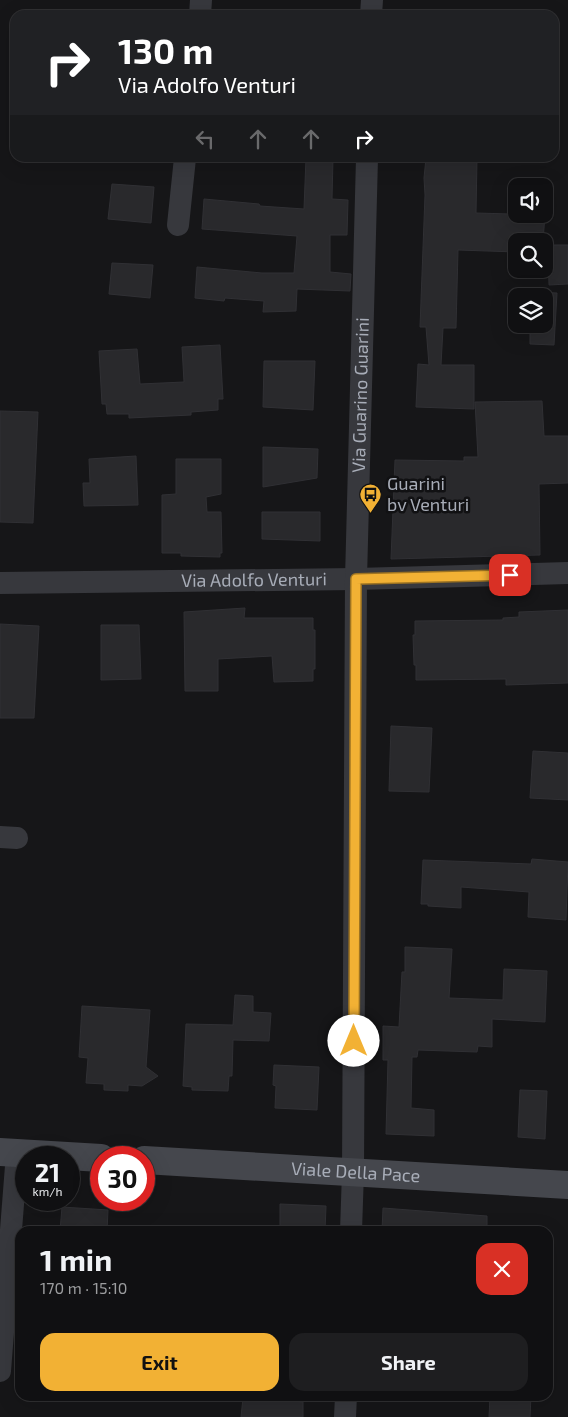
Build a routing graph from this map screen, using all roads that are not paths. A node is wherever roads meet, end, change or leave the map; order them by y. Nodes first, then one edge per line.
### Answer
1 (185, 162) edge
2 (368, 162) edge
3 (178, 226) dead end
4 (568, 573) edge
5 (356, 579) junction
6 (0, 582) edge
7 (8, 1153) edge
8 (90, 1157) edge
9 (155, 1161) edge
10 (353, 1172) junction
11 (568, 1185) edge
12 (351, 1226) edge
13 (0, 1371) edge
14 (346, 1401) edge
15 (345, 1417) edge

1 - 3 street
2 - 5 street, Via Guarino Guarini
4 - 5 street, Via Adolfo Venturi
5 - 6 street, Via Adolfo Venturi
5 - 10 street, Via Guarino Guarini
7 - 8 street
7 - 13 street
9 - 10 street, Viale Della Pace
10 - 11 street, Viale Della Pace
10 - 12 street, Via Guarino Guarini
14 - 15 street

